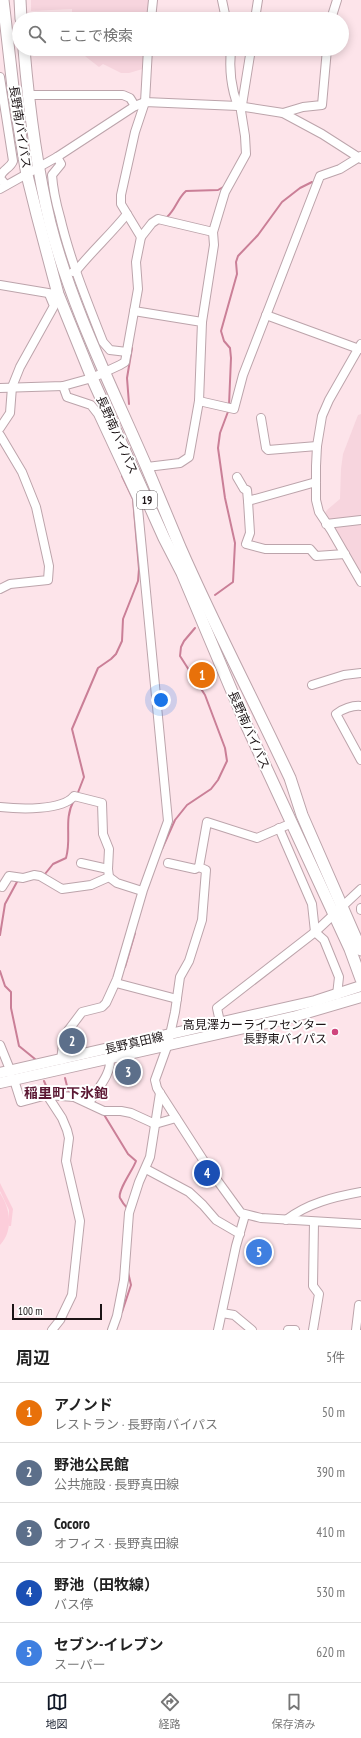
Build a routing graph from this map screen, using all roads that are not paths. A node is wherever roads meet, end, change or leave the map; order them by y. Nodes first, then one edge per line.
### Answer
1 (3, 0) edge
2 (20, 0) edge
3 (153, 0) edge
4 (222, 0) edge
5 (258, 0) edge
6 (337, 0) edge
7 (21, 12) edge
8 (152, 12) edge
9 (225, 12) edge
10 (256, 12) edge
11 (333, 12) edge
12 (24, 56) edge
13 (148, 56) edge
14 (230, 56) edge
15 (250, 56) edge
16 (326, 56) edge
17 (0, 77) edge
18 (27, 95) junction
19 (1, 96) edge
20 (14, 96) junction
21 (145, 102) junction
22 (135, 106) junction
23 (240, 106) junction
24 (283, 113) junction
25 (57, 157) junction
26 (361, 157) edge
27 (38, 167) junction
28 (27, 174) junction
29 (3, 187) edge
30 (127, 214) junction
31 (213, 232) junction
32 (141, 237) junction
33 (76, 271) junction
34 (65, 275) junction
35 (0, 285) edge
36 (53, 294) junction
37 (134, 311) junction
38 (266, 315) junction
39 (202, 322) junction
40 (360, 347) edge
41 (127, 352) junction
42 (104, 373) junction
43 (92, 378) junction
44 (63, 386) junction
45 (12, 387) junction
46 (0, 388) edge
47 (199, 401) junction
48 (261, 418) dead end
49 (0, 428) edge
50 (0, 435) edge
51 (317, 446) junction
52 (147, 467) junction
53 (237, 477) dead end
54 (316, 482) junction
55 (248, 501) junction
56 (361, 520) edge
57 (326, 524) junction
58 (345, 554) junction
59 (361, 582) edge
60 (0, 589) edge
61 (361, 673) edge
62 (312, 685) dead end
63 (361, 706) edge
64 (361, 760) edge
65 (0, 807) edge
66 (292, 823) junction
67 (279, 828) junction
68 (80, 863) dead end
69 (168, 863) dead end
70 (200, 867) junction
71 (109, 873) junction
72 (2, 887) dead end
73 (142, 891) junction
74 (360, 892) edge
75 (343, 906) junction
76 (334, 915) junction
77 (315, 932) junction
78 (361, 950) edge
79 (361, 979) edge
80 (116, 983) junction
81 (361, 986) edge
82 (337, 995) junction
83 (361, 996) edge
84 (178, 999) junction
85 (220, 1022) junction
86 (170, 1034) junction
87 (168, 1044) junction
88 (0, 1046) edge
89 (109, 1058) junction
90 (61, 1060) junction
91 (0, 1073) edge
92 (13, 1076) junction
93 (0, 1083) edge
94 (160, 1094) junction
95 (47, 1096) junction
96 (89, 1103) junction
97 (176, 1118) junction
98 (155, 1124) junction
99 (146, 1169) junction
100 (361, 1192) edge
101 (245, 1215) junction
102 (286, 1220) junction
103 (314, 1222) junction
104 (361, 1224) edge
105 (240, 1234) junction
106 (359, 1305) dead end
107 (222, 1313) junction
108 (52, 1330) edge
109 (112, 1330) edge
110 (218, 1330) edge
111 (252, 1330) edge
112 (288, 1330) edge
113 (295, 1330) edge
114 (314, 1330) edge
115 (356, 1330) edge

1 - 20 highway, 長野南バイパス / 19
2 - 7 highway
3 - 8 street
4 - 9 street
5 - 10 street
6 - 11 street
12 - 18 highway, 長野南バイパス / 19
13 - 21 street
14 - 23 street
15 - 23 street
16 - 24 street
17 - 19 street
18 - 22 street
18 - 27 highway, 長野南バイパス / 19
19 - 20 street
19 - 29 street
20 - 28 highway, 長野南バイパス / 19
21 - 22 street
21 - 23 street
21 - 30 street
22 - 25 street
23 - 24 street
23 - 31 street
24 - 26 street
25 - 27 street
25 - 33 street
26 - 38 street
27 - 28 street
27 - 34 highway, 長野南バイパス / 19
28 - 29 street
28 - 36 highway, 長野南バイパス / 19
30 - 32 street
30 - 33 street
31 - 32 street
31 - 39 street
32 - 37 street
33 - 34 street
33 - 41 street
34 - 42 highway, 長野南バイパス / 19
35 - 36 street
36 - 43 highway, 長野南バイパス / 19
36 - 45 street
37 - 39 street
37 - 41 street
38 - 40 street
38 - 47 street
39 - 47 street
40 - 51 street
41 - 42 street
42 - 43 street
42 - 52 highway, 長野南バイパス / 19
43 - 44 street
43 - 66 highway, 長野南バイパス / 19
44 - 45 street
44 - 73 street
45 - 46 street
45 - 49 street
47 - 52 street
48 - 51 street
50 - 60 street
51 - 54 street
52 - 75 highway, 長野南バイパス / 19
53 - 55 street
54 - 55 street
54 - 57 street
55 - 58 street
56 - 57 street
57 - 58 street
58 - 59 street
61 - 62 street
63 - 64 street
65 - 71 street
66 - 67 street
66 - 76 highway, 長野南バイパス / 19
67 - 70 street
67 - 77 street
68 - 71 street
69 - 70 street
70 - 84 street
71 - 72 street
71 - 73 street
73 - 80 street
74 - 75 street
75 - 76 street
75 - 78 highway, 長野南バイパス / 19
76 - 77 street
76 - 79 highway, 長野南バイパス / 19
77 - 82 street
77 - 85 street
80 - 84 street
80 - 90 street
81 - 82 main road, 長野真田線
82 - 85 main road, 長野真田線
83 - 87 main road, 長野真田線
84 - 86 street
85 - 86 main road, 長野真田線
86 - 87 street
86 - 90 main road, 長野真田線
87 - 89 main road, 長野真田線
87 - 94 street
88 - 92 street
89 - 92 main road, 長野真田線
89 - 96 street
90 - 92 main road, 長野真田線
91 - 92 main road, 長野真田線
92 - 93 main road, 長野真田線
92 - 95 street
94 - 97 street
94 - 98 street
95 - 96 street
95 - 108 street
96 - 98 street
97 - 98 street
97 - 101 street
98 - 99 street
99 - 105 street
99 - 109 street
100 - 102 street
101 - 102 street
101 - 105 street
102 - 103 street
103 - 104 street
103 - 114 street
105 - 107 street
106 - 115 street
107 - 110 street
107 - 111 street
112 - 113 street

